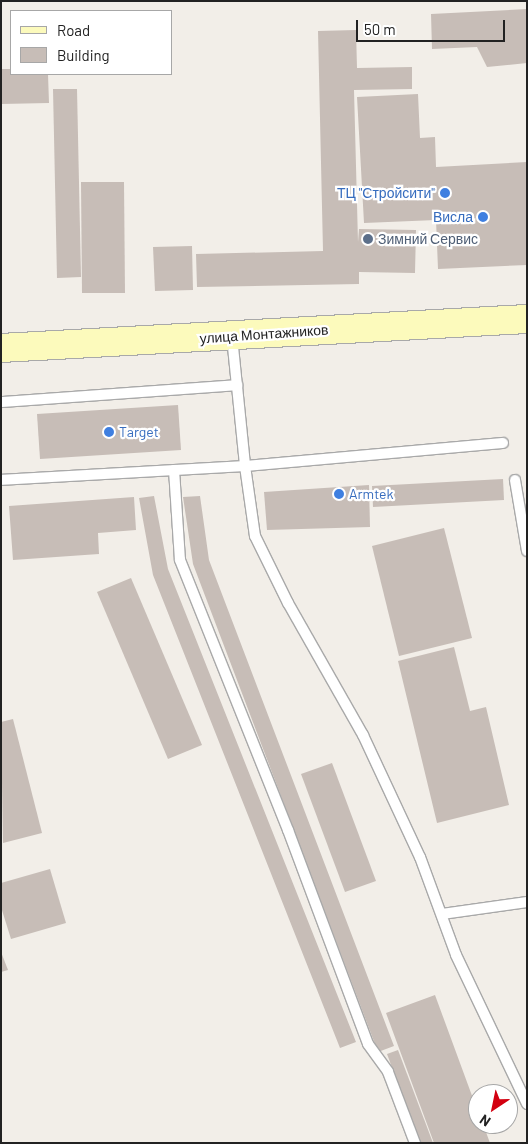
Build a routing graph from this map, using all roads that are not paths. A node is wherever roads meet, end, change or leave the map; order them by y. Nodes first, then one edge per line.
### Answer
1 (527, 319) edge
2 (232, 336) junction
3 (1, 348) edge
4 (237, 385) junction
5 (1, 402) edge
6 (503, 443) dead end
7 (245, 466) junction
8 (174, 470) junction
9 (1, 480) edge
10 (515, 480) dead end
11 (527, 551) edge
12 (527, 902) edge
13 (442, 914) junction
14 (527, 1104) edge
15 (414, 1143) edge

1 - 2 main road, улица Монтажников
2 - 3 main road, улица Монтажников
2 - 4 lane
4 - 5 lane
4 - 7 lane
6 - 7 lane
7 - 8 lane
7 - 13 lane
8 - 9 lane
8 - 15 lane
10 - 11 lane
12 - 13 lane
13 - 14 lane

